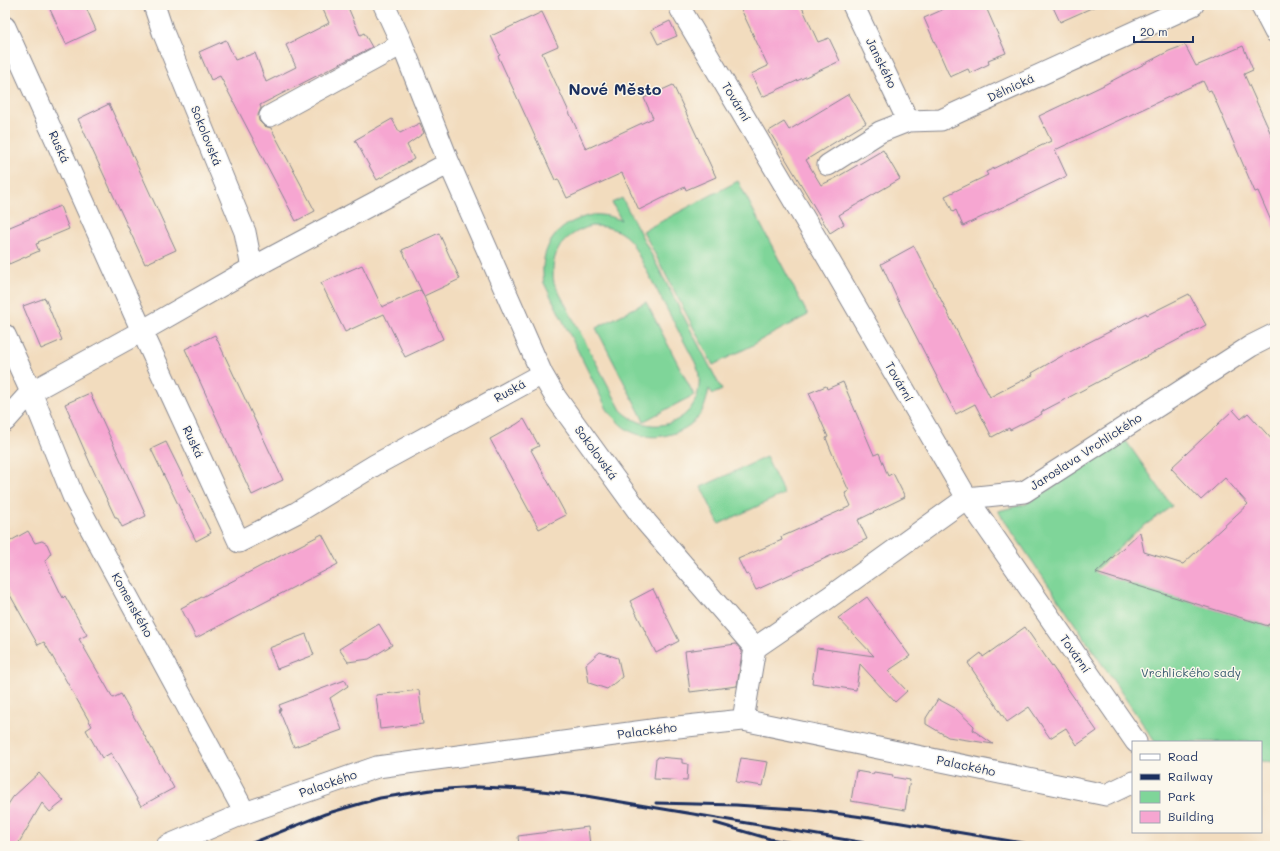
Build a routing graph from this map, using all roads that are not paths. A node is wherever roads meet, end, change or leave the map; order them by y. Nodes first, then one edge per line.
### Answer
1 (154, 5) edge
2 (384, 5) edge
3 (853, 5) edge
4 (1193, 5) edge
5 (1261, 5) edge
6 (681, 10) dead end
7 (5, 27) edge
8 (1275, 32) edge
9 (402, 44) junction
10 (270, 116) dead end
11 (908, 121) junction
12 (449, 163) junction
13 (828, 165) dead end
14 (252, 268) junction
15 (142, 331) junction
16 (1275, 334) edge
17 (5, 335) edge
18 (542, 374) junction
19 (31, 392) junction
20 (5, 421) edge
21 (967, 498) junction
22 (755, 648) junction
23 (743, 720) junction
24 (1135, 741) edge
25 (1132, 782) edge
26 (245, 813) junction
27 (167, 846) edge

1 - 14 street, Sokolovská
2 - 9 street, Sokolovská
3 - 11 street, Janského
4 - 11 street, Dělnická
5 - 8 street
6 - 21 street, Tovární
7 - 15 street, Ruská
9 - 10 street
9 - 12 street, Sokolovská
11 - 13 street, Dělnická
12 - 14 street
12 - 18 street, Sokolovská
14 - 15 street
15 - 18 street, Ruská
15 - 19 street
16 - 21 street, Jaroslava Vrchlického
17 - 19 street, Komenského
18 - 22 street, Sokolovská
19 - 20 street
19 - 26 street, Komenského
21 - 22 street, Jaroslava Vrchlického
21 - 24 street, Tovární
22 - 23 street
23 - 25 street, Palackého
23 - 26 street, Palackého
26 - 27 street, Palackého

